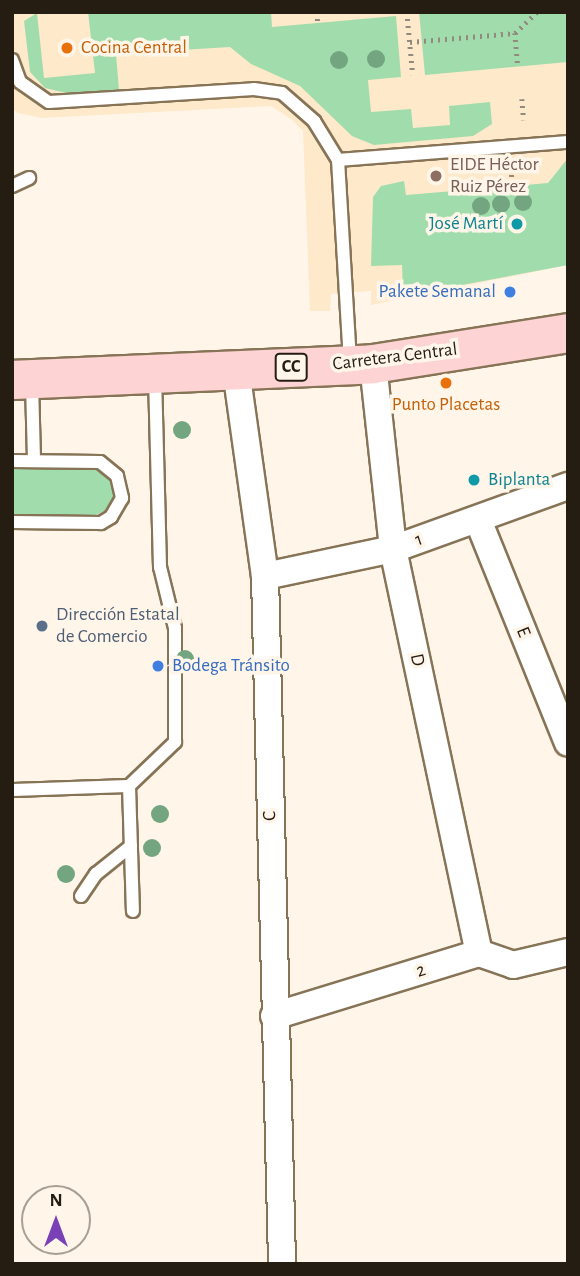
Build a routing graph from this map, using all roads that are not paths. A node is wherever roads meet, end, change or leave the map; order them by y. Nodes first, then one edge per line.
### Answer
1 (12, 60) edge
2 (568, 142) edge
3 (338, 160) junction
4 (29, 178) dead end
5 (12, 186) edge
6 (568, 333) edge
7 (361, 364) junction
8 (236, 370) junction
9 (155, 374) junction
10 (22, 380) edge
11 (12, 461) edge
12 (34, 461) junction
13 (568, 486) edge
14 (478, 520) junction
15 (12, 522) edge
16 (393, 549) junction
17 (265, 576) junction
18 (568, 743) edge
19 (129, 786) junction
20 (12, 790) edge
21 (131, 846) junction
22 (81, 896) dead end
23 (134, 911) dead end
24 (568, 951) edge
25 (479, 953) junction
26 (274, 1016) junction
27 (282, 1264) edge

1 - 3 lane
2 - 3 lane
3 - 7 lane
4 - 5 lane
6 - 7 main road, Carretera Central / CC
7 - 8 main road, Carretera Central / CC
7 - 16 street, D
8 - 9 main road, Carretera Central / CC
8 - 17 street, C
9 - 10 main road, Carretera Central / CC
9 - 19 lane
10 - 12 lane
11 - 12 lane
12 - 15 lane
13 - 14 street, 1
14 - 16 street, 1
14 - 18 street, E
16 - 17 street, 1
16 - 25 street, D
17 - 26 street, C
19 - 20 lane
19 - 21 lane
21 - 22 lane
21 - 23 lane
24 - 25 street
25 - 26 street, 2
26 - 27 street, C

